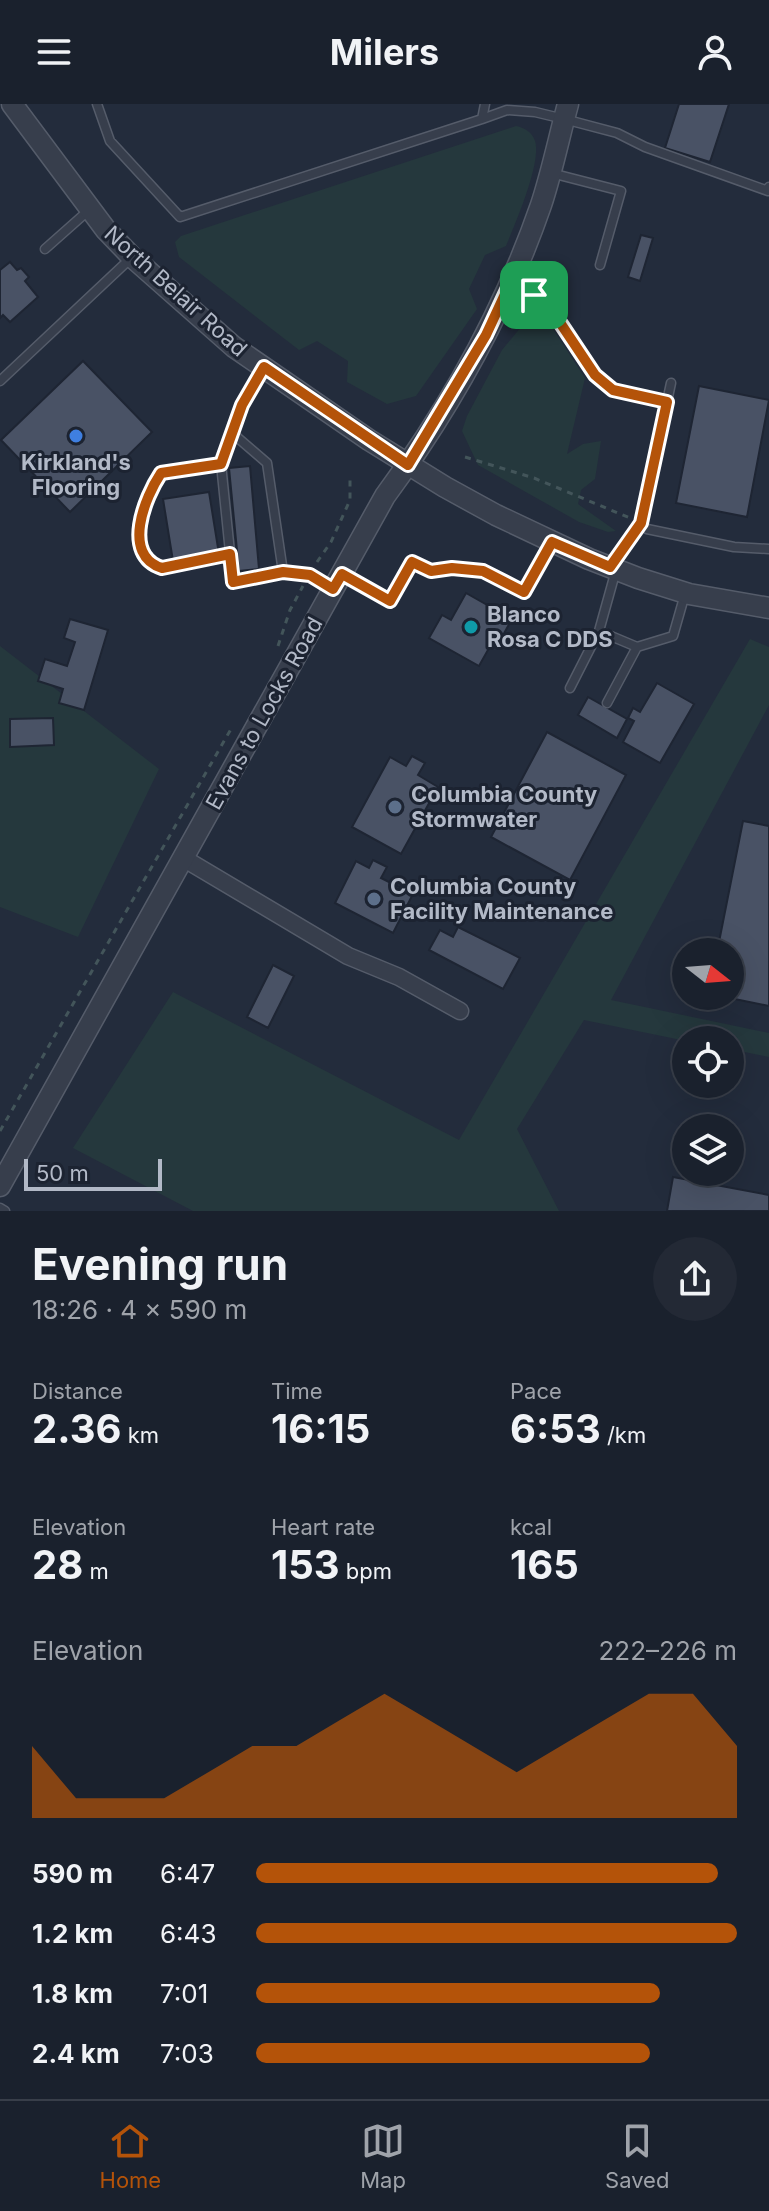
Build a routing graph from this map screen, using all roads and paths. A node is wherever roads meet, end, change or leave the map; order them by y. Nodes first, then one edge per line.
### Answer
1 (12, 104) edge
2 (97, 104) edge
3 (485, 104) edge
4 (566, 112) edge
5 (482, 119) junction
6 (550, 173) junction
7 (769, 187) edge
8 (90, 209) junction
9 (45, 249) dead end
10 (132, 257) junction
11 (600, 265) dead end
12 (512, 279) junction
13 (264, 367) junction
14 (0, 381) edge
15 (671, 383) dead end
16 (667, 402) junction
17 (231, 432) junction
18 (465, 457) dead end
19 (221, 464) junction
20 (408, 465) junction
21 (350, 480) dead end
22 (641, 523) junction
23 (552, 542) junction
24 (769, 549) edge
25 (230, 554) junction
26 (613, 568) junction
27 (283, 572) junction
28 (310, 575) junction
29 (337, 582) junction
30 (685, 593) junction
31 (769, 608) edge
32 (599, 631) junction
33 (637, 647) junction
34 (276, 653) dead end
35 (570, 688) dead end
36 (607, 703) dead end
37 (236, 721) dead end
38 (183, 858) junction
39 (460, 1011) dead end
40 (0, 1131) edge
41 (0, 1186) edge

1 - 8 street, North Belair Road
2 - 5 lane
3 - 5 lane
4 - 5 lane
4 - 6 street, Evans to Locks Road
4 - 7 lane
6 - 11 lane
6 - 12 street, Evans to Locks Road
8 - 9 lane
8 - 10 street, North Belair Road
10 - 13 street, North Belair Road
10 - 14 lane
12 - 16 lane
12 - 20 street, Evans to Locks Road
13 - 17 lane
13 - 20 street, North Belair Road
15 - 16 lane
16 - 22 lane
17 - 19 lane
17 - 27 lane
18 - 22 path
19 - 25 lane
19 - 25 lane
20 - 23 street, North Belair Road
20 - 29 street, Evans to Locks Road
21 - 28 path
22 - 24 lane
22 - 26 lane
23 - 26 street, North Belair Road
23 - 29 lane
25 - 27 lane
26 - 30 street, North Belair Road
26 - 32 lane
27 - 28 lane
28 - 29 lane
28 - 34 path
29 - 38 street, Evans to Locks Road
30 - 31 street, North Belair Road
30 - 33 lane
32 - 33 lane
32 - 35 lane
33 - 36 lane
37 - 40 path
38 - 39 street
38 - 41 street, Evans to Locks Road

